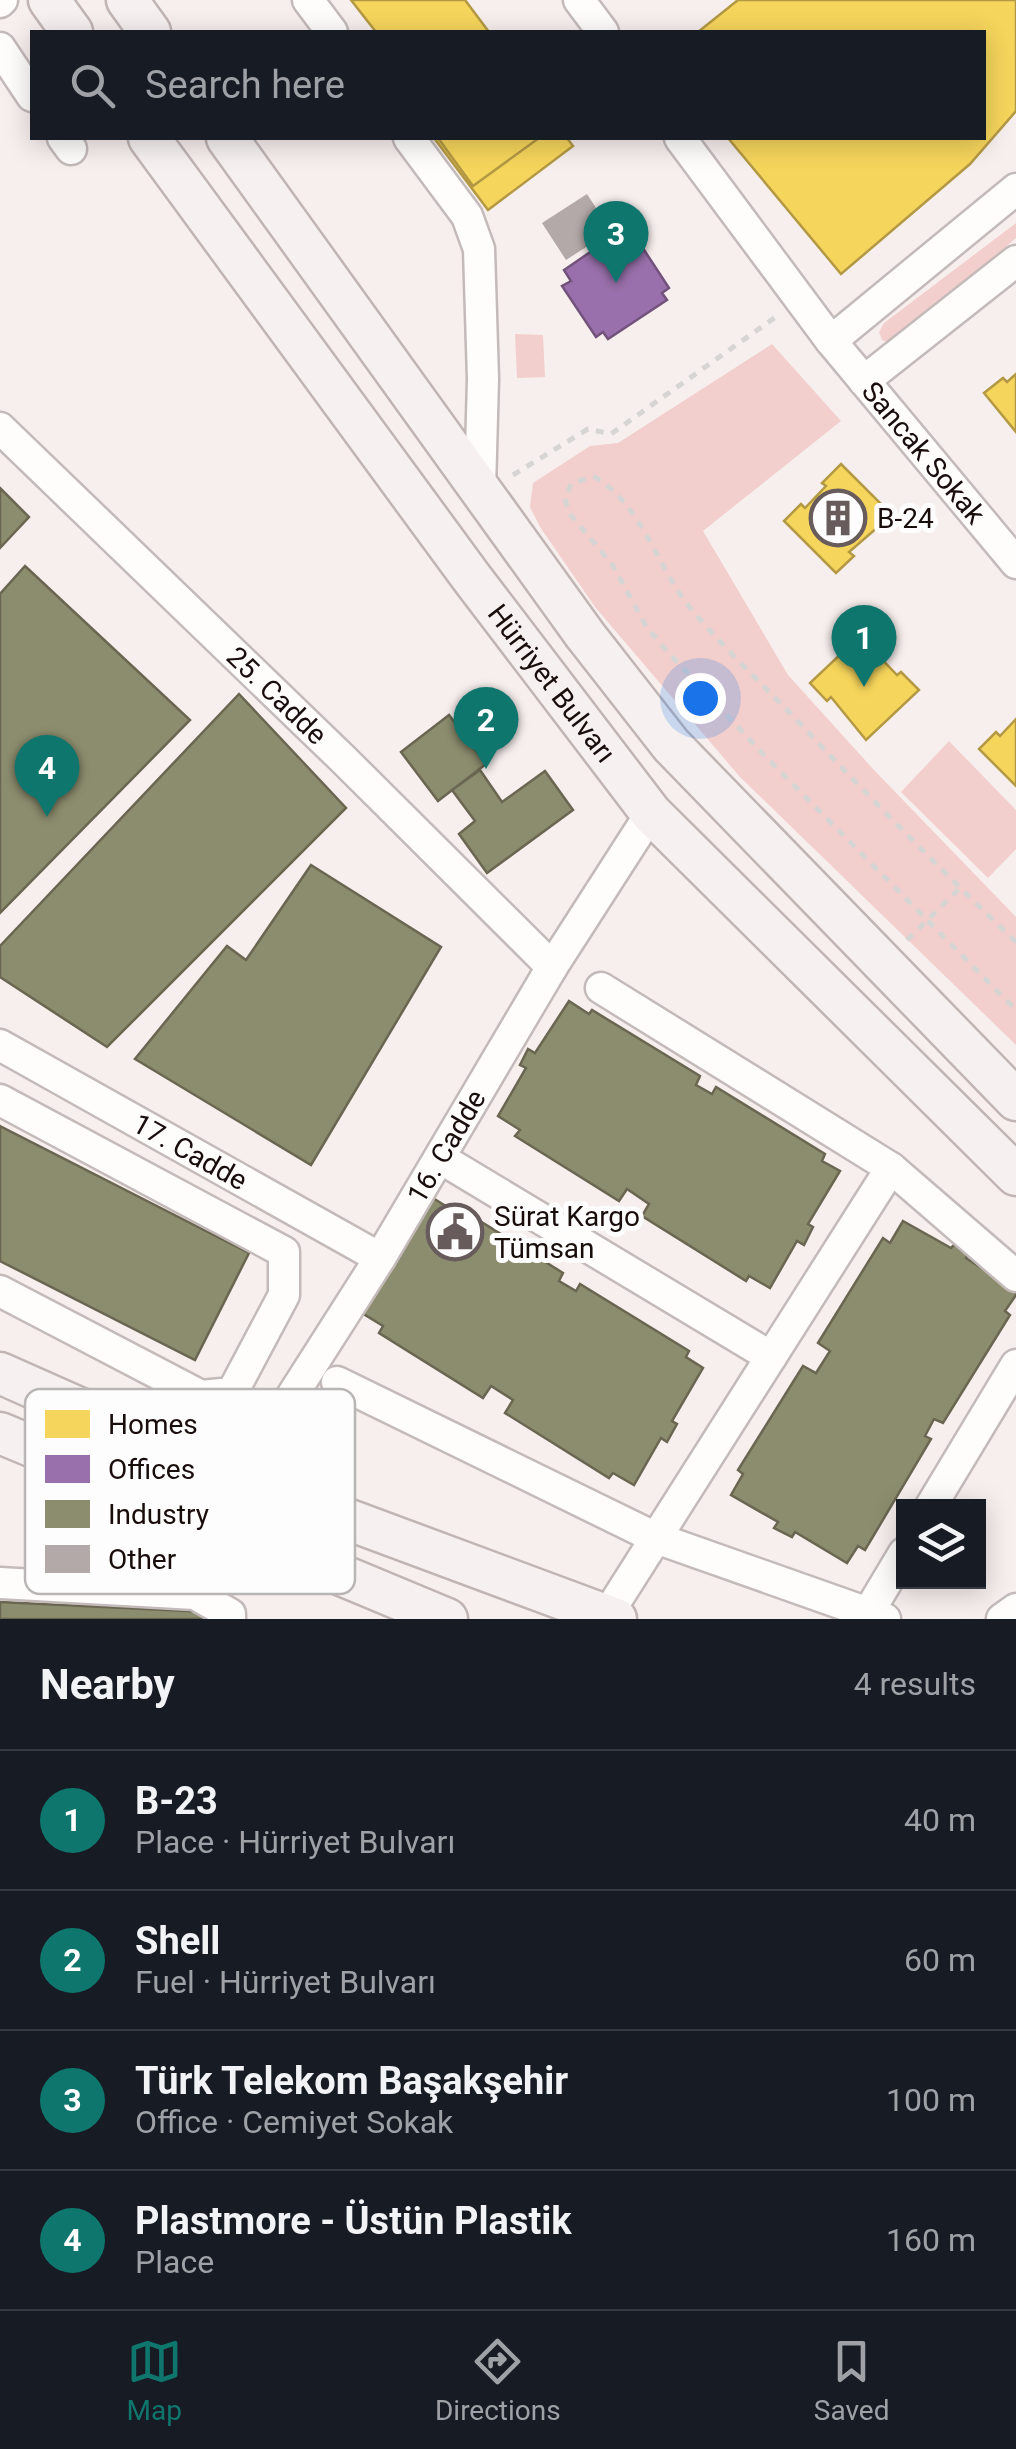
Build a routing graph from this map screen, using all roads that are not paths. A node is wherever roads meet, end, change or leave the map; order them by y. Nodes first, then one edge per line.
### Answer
1 (49, 0) edge
2 (126, 0) edge
3 (308, 0) edge
4 (579, 0) edge
5 (71, 30) edge
6 (148, 30) edge
7 (330, 30) edge
8 (602, 30) edge
9 (0, 48) edge
10 (30, 93) edge
11 (150, 140) edge
12 (229, 140) edge
13 (410, 140) edge
14 (681, 140) edge
15 (1016, 189) edge
16 (1016, 260) edge
17 (832, 340) junction
18 (864, 381) junction
19 (0, 428) edge
20 (496, 482) junction
21 (1016, 564) edge
22 (651, 813) junction
23 (552, 967) junction
24 (601, 988) dead end
25 (0, 1045) edge
26 (0, 1100) edge
27 (1016, 1100) edge
28 (440, 1158) junction
29 (891, 1168) junction
30 (1016, 1174) edge
31 (380, 1258) junction
32 (1016, 1276) edge
33 (0, 1291) edge
34 (771, 1356) junction
35 (1016, 1365) edge
36 (0, 1373) edge
37 (337, 1382) dead end
38 (36, 1389) edge
39 (187, 1389) edge
40 (234, 1389) edge
41 (296, 1389) edge
42 (351, 1389) edge
43 (355, 1391) edge
44 (0, 1433) edge
45 (25, 1443) edge
46 (935, 1499) edge
47 (355, 1522) edge
48 (656, 1538) junction
49 (896, 1571) edge
50 (355, 1581) edge
51 (0, 1582) edge
52 (25, 1584) edge
53 (195, 1594) edge
54 (1016, 1609) edge
55 (876, 1616) edge
56 (611, 1617) edge
57 (230, 1619) edge
58 (447, 1619) edge
59 (1002, 1619) edge

1 - 5 main road
2 - 6 main road
3 - 7 street
4 - 8 street
9 - 10 street
11 - 22 main road, Hürriyet Bulvarı
12 - 20 main road, Hürriyet Bulvarı
13 - 20 street
14 - 17 street, Sancak Sokak
15 - 17 street
16 - 18 street
17 - 18 street, Sancak Sokak
18 - 21 street, Sancak Sokak
19 - 23 street, 25. Cadde
20 - 27 main road, Hürriyet Bulvarı
22 - 23 street, 16. Cadde
22 - 30 main road, Hürriyet Bulvarı
23 - 28 street, 16. Cadde
24 - 29 street
25 - 31 street, 17. Cadde
26 - 40 street
28 - 31 street, 16. Cadde
28 - 34 street
29 - 32 street
29 - 34 street
31 - 41 street, 16. Cadde
33 - 39 street
34 - 48 street
35 - 46 street
36 - 38 main road
37 - 42 street
43 - 48 street
44 - 45 main road
47 - 56 main road
48 - 55 street
48 - 56 street
49 - 55 street
50 - 58 main road
51 - 52 street
53 - 57 street
54 - 59 street

